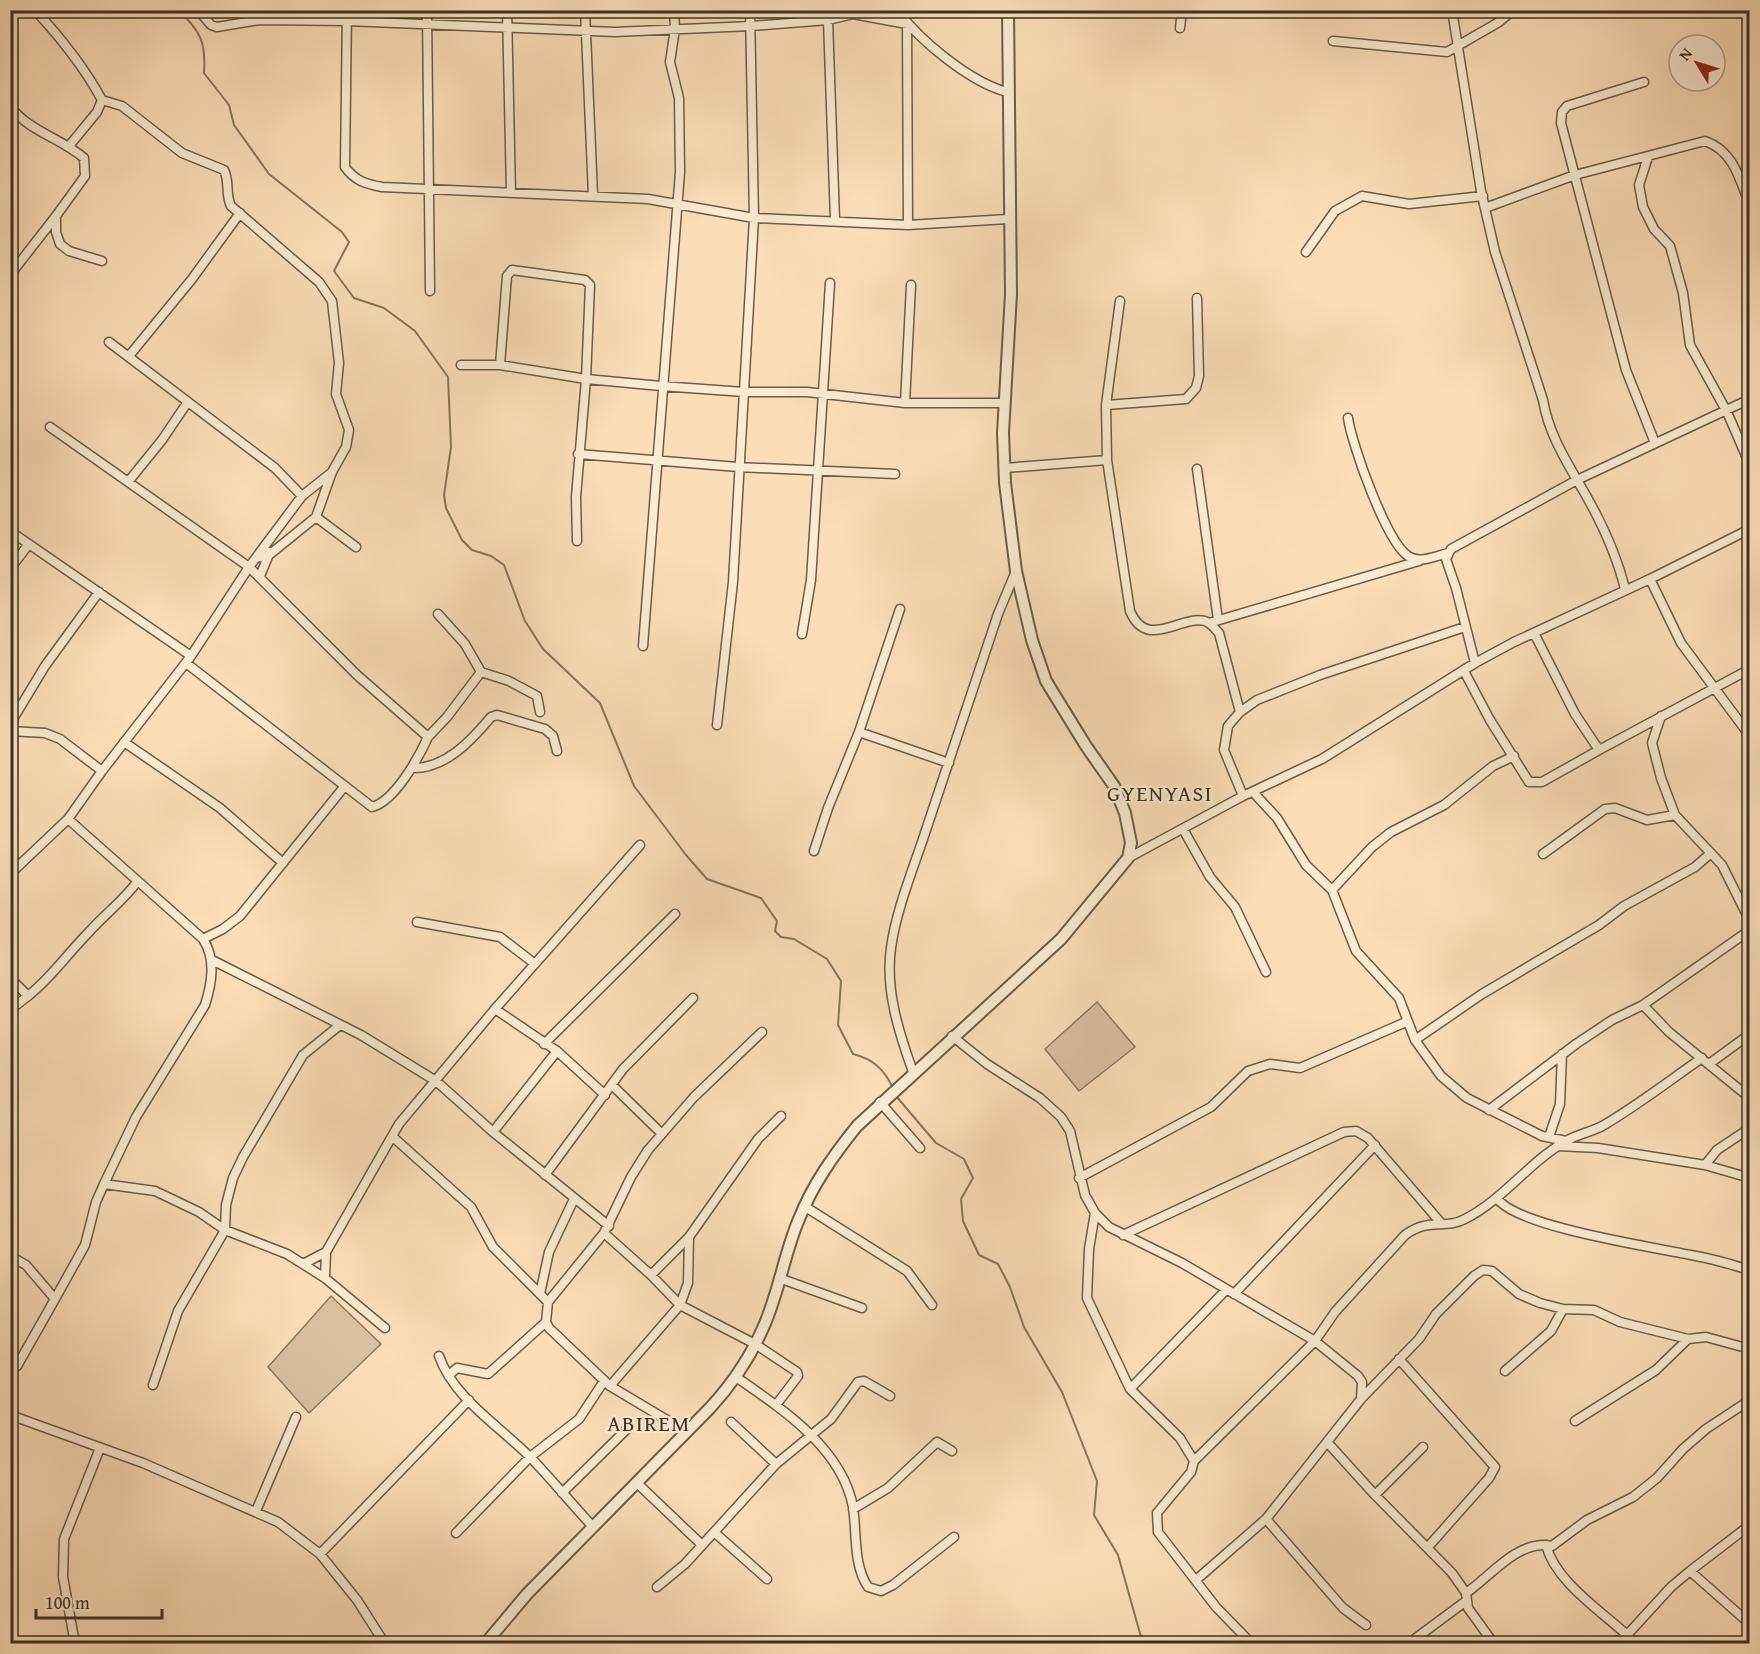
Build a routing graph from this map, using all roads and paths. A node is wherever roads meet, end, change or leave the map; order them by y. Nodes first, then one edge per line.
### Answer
1 (35, 10) edge
2 (198, 10) edge
3 (347, 10) edge
4 (427, 10) edge
5 (507, 10) edge
6 (585, 10) edge
7 (674, 10) edge
8 (750, 10) edge
9 (897, 10) edge
10 (1008, 10) edge
11 (1182, 10) edge
12 (1452, 10) edge
13 (1513, 10) edge
14 (1745, 10) edge
15 (1749, 14) edge
16 (828, 20) junction
17 (347, 21) junction
18 (907, 24) junction
19 (426, 25) junction
20 (508, 26) junction
21 (751, 26) junction
22 (675, 28) junction
23 (1180, 28) dead end
24 (586, 31) junction
25 (1332, 41) dead end
26 (1459, 46) junction
27 (1644, 81) dead end
28 (1007, 92) junction
29 (102, 100) junction
30 (10, 106) edge
31 (69, 146) junction
32 (1648, 157) junction
33 (1575, 176) junction
34 (428, 188) junction
35 (511, 193) junction
36 (593, 195) junction
37 (1483, 196) junction
38 (677, 205) junction
39 (1749, 206) edge
40 (1485, 208) junction
41 (240, 213) junction
42 (56, 216) junction
43 (754, 218) junction
44 (1008, 219) junction
45 (835, 220) junction
46 (908, 225) junction
47 (1306, 252) dead end
48 (102, 261) dead end
49 (10, 275) edge
50 (830, 283) dead end
51 (911, 285) dead end
52 (430, 291) dead end
53 (1197, 298) dead end
54 (1120, 301) dead end
55 (109, 342) dead end
56 (129, 357) junction
57 (461, 365) dead end
58 (500, 365) junction
59 (586, 379) junction
60 (661, 386) junction
61 (744, 392) junction
62 (824, 394) junction
63 (1749, 399) edge
64 (187, 403) junction
65 (904, 403) junction
66 (1005, 404) junction
67 (1106, 405) junction
68 (1727, 412) junction
69 (1348, 418) dead end
70 (50, 427) dead end
71 (1655, 443) junction
72 (578, 454) junction
73 (1107, 460) junction
74 (657, 461) junction
75 (1749, 465) edge
76 (738, 467) junction
77 (1005, 468) junction
78 (1197, 469) dead end
79 (332, 472) junction
80 (818, 472) junction
81 (895, 474) dead end
82 (1577, 480) junction
83 (128, 482) junction
84 (302, 496) junction
85 (316, 517) junction
86 (1749, 529) edge
87 (10, 531) edge
88 (272, 537) junction
89 (577, 541) dead end
90 (28, 545) junction
91 (356, 547) dead end
92 (1448, 553) junction
93 (269, 555) junction
94 (256, 558) junction
95 (1419, 561) junction
96 (249, 567) junction
97 (10, 569) edge
98 (1016, 571) junction
99 (260, 576) junction
100 (1650, 579) junction
101 (1626, 589) junction
102 (99, 592) junction
103 (900, 609) dead end
104 (438, 614) dead end
105 (1218, 620) junction
106 (1209, 623) junction
107 (1465, 627) junction
108 (1534, 633) junction
109 (802, 634) dead end
110 (643, 646) dead end
111 (189, 659) junction
112 (1475, 663) junction
113 (1749, 669) edge
114 (1464, 671) junction
115 (481, 672) junction
116 (1713, 686) junction
117 (540, 712) dead end
118 (1240, 712) junction
119 (1661, 716) junction
120 (10, 724) edge
121 (717, 725) dead end
122 (10, 731) edge
123 (859, 732) junction
124 (1636, 732) junction
125 (1749, 736) edge
126 (428, 737) junction
127 (124, 741) junction
128 (1652, 743) junction
129 (1599, 750) junction
130 (557, 751) dead end
131 (1514, 756) junction
132 (949, 763) junction
133 (412, 768) junction
134 (102, 771) junction
135 (344, 788) junction
136 (1253, 792) junction
137 (1244, 796) junction
138 (1675, 814) junction
139 (68, 819) junction
140 (1184, 829) junction
141 (640, 845) dead end
142 (814, 851) dead end
143 (1711, 853) junction
144 (1543, 854) dead end
145 (1128, 858) junction
146 (283, 863) junction
147 (10, 874) edge
148 (137, 882) junction
149 (1332, 890) junction
150 (675, 914) dead end
151 (1749, 921) edge
152 (417, 922) dead end
153 (223, 929) junction
154 (1749, 930) edge
155 (203, 939) junction
156 (211, 956) junction
157 (535, 964) junction
158 (1266, 972) dead end
159 (10, 978) edge
160 (28, 996) junction
161 (693, 998) dead end
162 (1643, 1005) junction
163 (495, 1009) junction
164 (10, 1010) edge
165 (1406, 1022) junction
166 (340, 1025) junction
167 (762, 1032) dead end
168 (1749, 1034) edge
169 (952, 1036) junction
170 (1415, 1040) junction
171 (544, 1044) junction
172 (558, 1051) junction
173 (1562, 1054) junction
174 (1706, 1061) junction
175 (913, 1072) junction
176 (436, 1081) junction
177 (612, 1086) junction
178 (605, 1095) junction
179 (1749, 1098) edge
180 (880, 1102) junction
181 (1489, 1110) junction
182 (781, 1116) dead end
183 (1749, 1128) edge
184 (493, 1132) junction
185 (661, 1133) junction
186 (1545, 1136) junction
187 (393, 1137) junction
188 (1562, 1144) junction
189 (1375, 1145) junction
190 (920, 1148) dead end
191 (1549, 1154) junction
192 (1706, 1165) junction
193 (545, 1175) junction
194 (1079, 1178) junction
195 (1749, 1179) edge
196 (104, 1184) junction
197 (1497, 1198) junction
198 (574, 1199) junction
199 (804, 1206) junction
200 (1095, 1213) junction
201 (1441, 1223) junction
202 (225, 1230) junction
203 (607, 1230) junction
204 (1122, 1235) junction
205 (689, 1237) junction
206 (326, 1252) junction
207 (10, 1256) edge
208 (303, 1264) junction
209 (1749, 1270) edge
210 (651, 1275) junction
211 (325, 1278) junction
212 (780, 1278) junction
213 (1230, 1292) junction
214 (540, 1294) junction
215 (55, 1299) junction
216 (548, 1302) junction
217 (680, 1305) junction
218 (932, 1305) dead end
219 (862, 1308) dead end
220 (1563, 1309) junction
221 (546, 1322) junction
222 (385, 1328) dead end
223 (1688, 1339) junction
224 (1315, 1341) junction
225 (755, 1344) junction
226 (1749, 1349) edge
227 (439, 1356) dead end
228 (1399, 1359) junction
229 (14, 1368) edge
230 (1505, 1371) dead end
231 (449, 1375) junction
232 (10, 1377) edge
233 (736, 1377) junction
234 (607, 1384) junction
235 (153, 1385) dead end
236 (1130, 1389) junction
237 (890, 1396) dead end
238 (1360, 1399) junction
239 (469, 1400) junction
240 (1749, 1400) edge
241 (777, 1405) junction
242 (10, 1415) edge
243 (296, 1418) dead end
244 (1575, 1421) dead end
245 (731, 1422) dead end
246 (628, 1427) dead end
247 (687, 1432) junction
248 (811, 1435) junction
249 (1327, 1442) junction
250 (1423, 1447) dead end
251 (100, 1448) junction
252 (952, 1451) dead end
253 (530, 1457) junction
254 (1194, 1461) junction
255 (776, 1464) junction
256 (637, 1483) junction
257 (562, 1493) junction
258 (1375, 1495) junction
259 (853, 1509) junction
260 (256, 1511) junction
261 (1266, 1518) junction
262 (1749, 1525) edge
263 (593, 1527) junction
264 (714, 1532) junction
265 (456, 1533) dead end
266 (954, 1537) dead end
267 (701, 1544) junction
268 (1546, 1545) junction
269 (1428, 1547) junction
270 (320, 1554) junction
271 (1690, 1571) junction
272 (767, 1579) dead end
273 (1196, 1580) junction
274 (657, 1587) dead end
275 (1466, 1597) junction
276 (1749, 1624) edge
277 (1366, 1626) dead end
278 (1627, 1635) junction
279 (75, 1644) edge
280 (385, 1644) edge
281 (485, 1644) edge
282 (1252, 1644) edge
283 (1408, 1644) edge
284 (1494, 1644) edge
285 (1612, 1644) edge
286 (1637, 1644) edge

1 - 29 street
2 - 17 street
3 - 17 street
4 - 19 street
5 - 20 street
6 - 24 street
7 - 22 street
8 - 21 street
9 - 18 street
10 - 28 street
11 - 23 street
12 - 26 street
13 - 26 street
14 - 15 street
16 - 18 street
16 - 21 street
16 - 45 street
17 - 19 street
17 - 34 street
18 - 28 street
18 - 46 street
19 - 20 street
19 - 34 street
20 - 24 street
20 - 35 street
21 - 22 street
21 - 43 street
22 - 24 street
22 - 38 street
24 - 36 street
25 - 26 street
26 - 37 street
27 - 33 street
28 - 44 street
29 - 31 street
29 - 41 street
30 - 31 street
31 - 42 street
32 - 33 street
32 - 39 street
32 - 68 street
33 - 40 street
33 - 71 street
34 - 35 street
34 - 52 street
35 - 36 street
36 - 38 street
37 - 40 street
37 - 47 street
38 - 43 street
38 - 60 street
40 - 82 street
41 - 56 street
41 - 79 street
42 - 48 street
42 - 49 street
43 - 45 street
43 - 61 street
44 - 46 street
44 - 66 street
45 - 46 street
50 - 62 street
51 - 65 street
53 - 67 street
54 - 67 street
55 - 56 street
56 - 64 street
57 - 58 street
58 - 59 street
58 - 59 street
59 - 60 street
59 - 72 street
60 - 61 street
60 - 74 street
61 - 62 street
61 - 76 street
62 - 65 street
62 - 80 street
63 - 68 street
64 - 83 street
64 - 84 street
65 - 66 street
66 - 77 street
67 - 73 street
68 - 71 street
68 - 75 street
69 - 95 street
70 - 83 street
71 - 82 street
72 - 74 street
72 - 89 street
73 - 77 street
73 - 106 street
74 - 76 street
74 - 110 street
76 - 80 street
76 - 121 street
77 - 98 street
78 - 105 street
79 - 84 street
79 - 85 street
80 - 81 street
80 - 109 street
82 - 92 street
82 - 101 street
83 - 96 street
84 - 88 street
85 - 91 street
85 - 93 street
86 - 100 street
87 - 90 street
88 - 93 street
88 - 94 street
90 - 97 street
90 - 102 street
92 - 95 street
92 - 107 street
93 - 94 street
93 - 99 street
94 - 96 street
95 - 105 street
96 - 99 street
96 - 111 street
98 - 132 street
98 - 145 street
99 - 126 street
100 - 101 street
100 - 116 street
101 - 108 street
102 - 111 street
102 - 120 street
103 - 123 street
104 - 115 street
105 - 106 street
106 - 118 street
107 - 112 street
107 - 118 street
108 - 112 street
108 - 129 street
111 - 127 street
111 - 135 street
112 - 114 street
113 - 116 street
114 - 131 street
114 - 136 street
115 - 117 street
115 - 126 street
116 - 119 street
116 - 125 street
118 - 137 street
119 - 124 street
119 - 128 street
122 - 134 street
123 - 132 street
123 - 142 street
124 - 128 street
124 - 129 street
126 - 133 street
127 - 134 street
127 - 146 street
128 - 138 street
129 - 131 street
130 - 133 street
131 - 149 street
132 - 175 street
133 - 135 street
134 - 139 street
135 - 146 street
136 - 137 street
136 - 149 street
137 - 140 street
138 - 143 street
138 - 144 street
139 - 147 street
139 - 148 street
140 - 145 street
140 - 158 street
141 - 157 street
143 - 151 street
143 - 170 street
145 - 169 street
146 - 153 street
148 - 155 street
148 - 160 street
149 - 165 street
150 - 171 street
152 - 157 street
153 - 155 street
153 - 156 street
154 - 162 street
155 - 156 street
156 - 166 street
156 - 196 street
157 - 163 street
159 - 160 street
160 - 164 street
161 - 177 street
162 - 173 street
162 - 174 street
163 - 171 street
163 - 176 street
165 - 170 street
165 - 194 street
166 - 176 street
166 - 202 street
167 - 185 street
168 - 174 street
169 - 175 street
169 - 194 street
170 - 181 street
171 - 172 street
172 - 178 street
172 - 184 street
173 - 181 street
173 - 186 street
174 - 179 street
174 - 188 street
175 - 180 street
176 - 184 street
176 - 187 street
177 - 178 street
177 - 185 street
178 - 193 street
180 - 190 street
180 - 199 street
181 - 186 street
182 - 205 street
183 - 192 street
184 - 193 street
185 - 203 street
186 - 188 street
186 - 191 street
187 - 206 street
187 - 214 street
188 - 191 street
188 - 192 street
189 - 201 street
189 - 204 street
189 - 213 street
191 - 197 street
192 - 195 street
193 - 198 street
194 - 200 street
196 - 202 street
196 - 215 street
197 - 201 street
197 - 209 street
198 - 203 street
198 - 214 street
199 - 212 street
199 - 218 street
200 - 204 street
200 - 236 street
201 - 224 street
202 - 208 street
202 - 235 street
203 - 210 street
203 - 216 street
204 - 213 street
205 - 210 street
205 - 217 street
206 - 208 street
206 - 211 street
207 - 215 street
208 - 211 street
210 - 217 street
211 - 222 street
212 - 219 street
212 - 225 street
213 - 224 street
213 - 236 street
214 - 216 street
215 - 229 street
216 - 221 street
217 - 225 street
217 - 234 street
220 - 223 street
220 - 228 street
220 - 230 street
221 - 231 street
221 - 234 street
223 - 226 street
223 - 244 street
224 - 238 street
224 - 254 street
225 - 233 street
225 - 241 street
227 - 231 street
228 - 238 street
228 - 269 street
229 - 232 street
231 - 239 street
233 - 241 street
233 - 247 street
234 - 247 street
234 - 253 street
236 - 254 street
237 - 248 street
238 - 249 street
239 - 253 street
239 - 270 street
240 - 268 street
241 - 248 street
242 - 251 street
243 - 260 street
245 - 255 street
246 - 257 street
247 - 256 street
248 - 255 street
248 - 259 street
249 - 258 street
249 - 261 street
250 - 258 street
251 - 260 street
251 - 279 street
252 - 259 street
253 - 257 street
253 - 265 street
254 - 273 street
255 - 264 street
256 - 263 street
256 - 267 street
257 - 263 street
258 - 269 street
259 - 266 street
260 - 270 street
261 - 273 street
261 - 277 street
262 - 271 street
263 - 281 street
264 - 267 street
264 - 272 street
267 - 274 street
268 - 275 street
268 - 278 street
269 - 275 street
270 - 280 street
271 - 276 street
271 - 278 street
273 - 282 street
275 - 283 street
275 - 284 street
278 - 285 street
278 - 286 street

